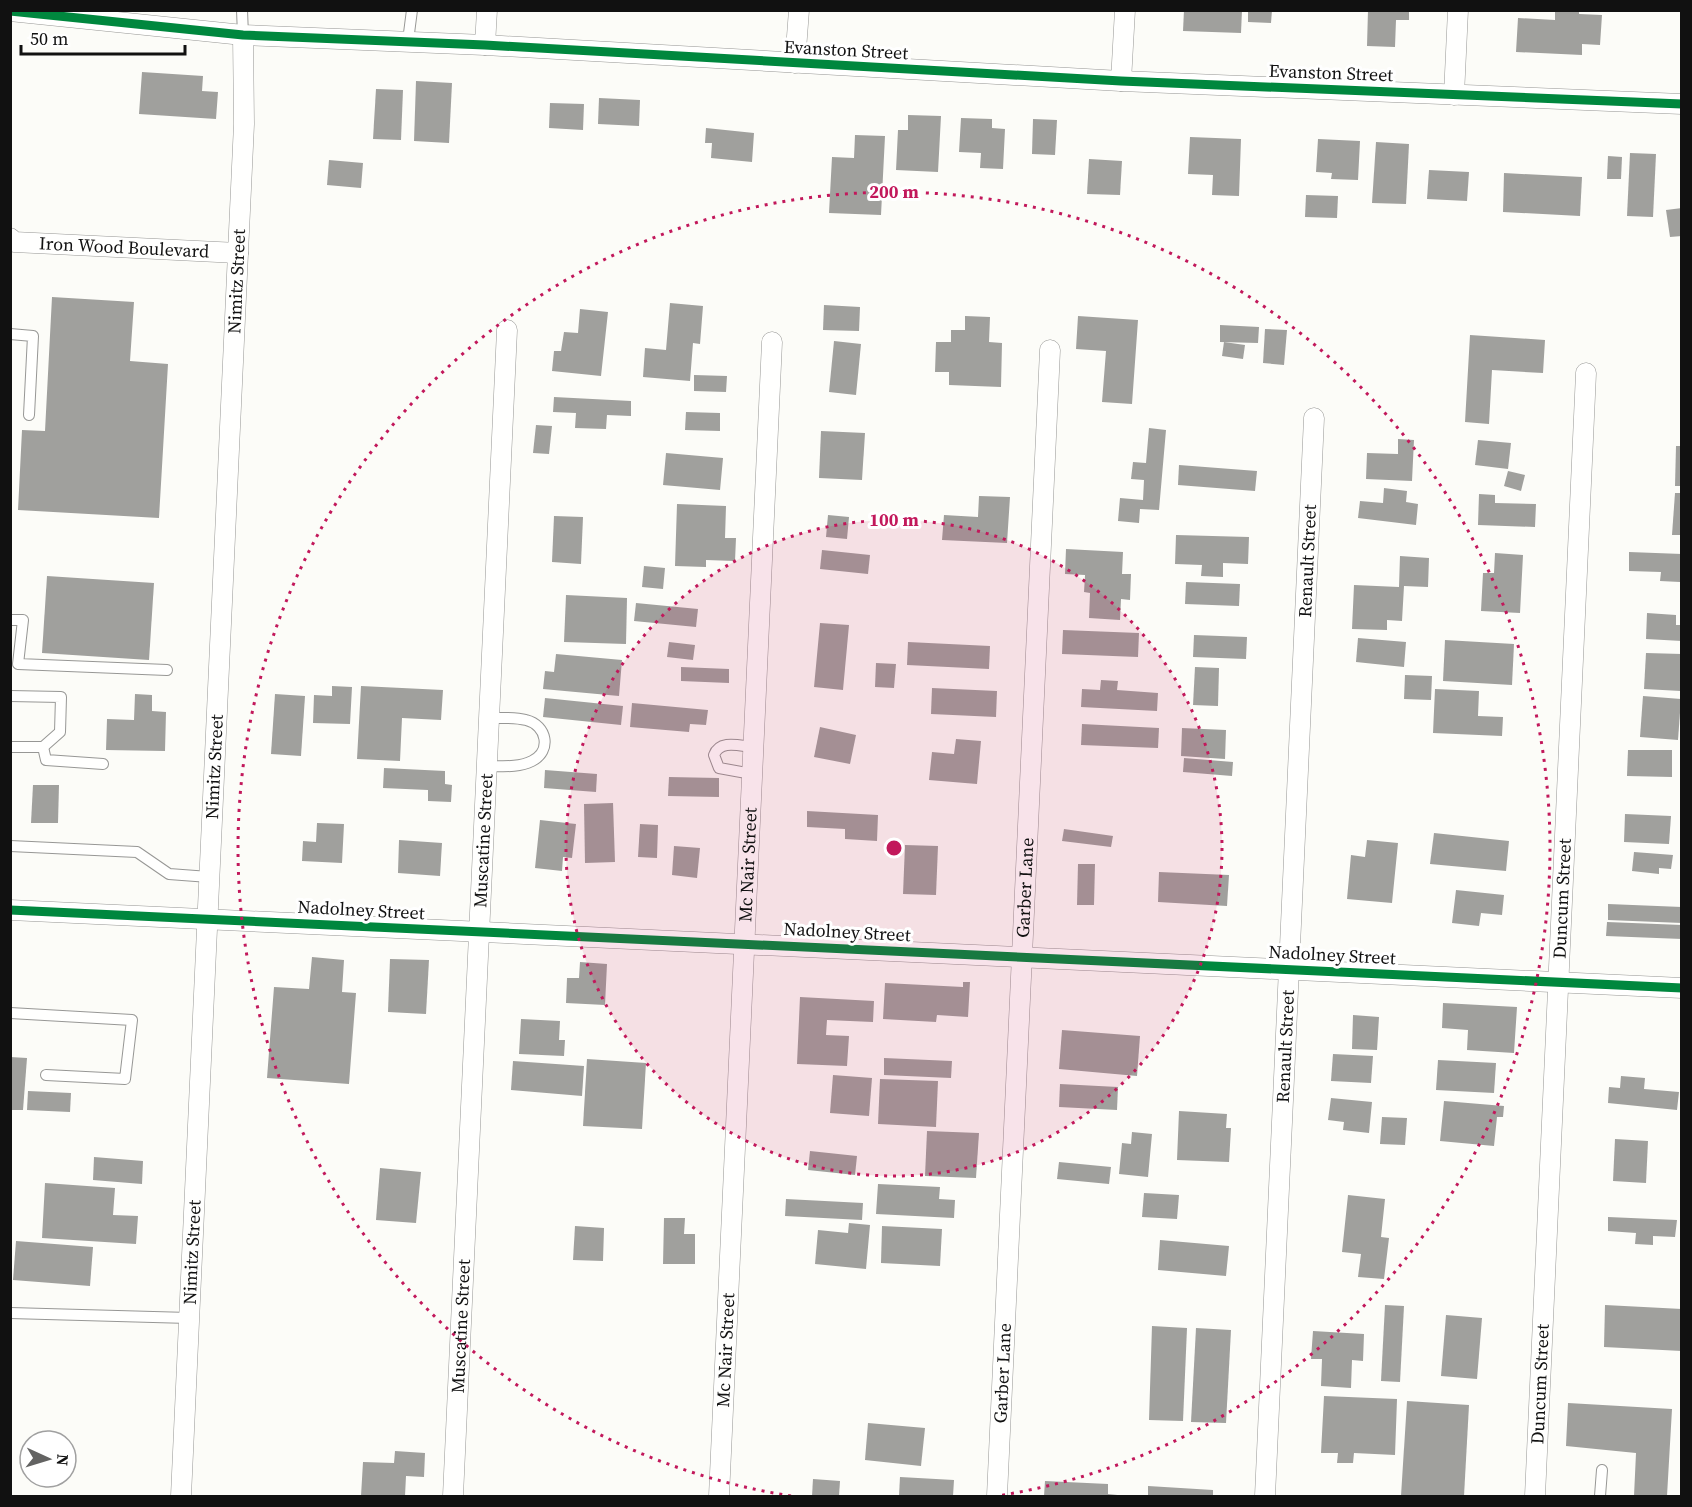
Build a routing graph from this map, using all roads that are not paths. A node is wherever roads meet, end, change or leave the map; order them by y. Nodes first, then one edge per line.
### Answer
1 (242, 10) edge
2 (412, 10) edge
3 (487, 10) edge
4 (799, 10) edge
5 (1125, 10) edge
6 (1458, 10) edge
7 (10, 12) edge
8 (243, 35) junction
9 (408, 41) junction
10 (485, 45) junction
11 (795, 63) junction
12 (1121, 81) junction
13 (1454, 94) junction
14 (1682, 104) edge
15 (10, 238) edge
16 (238, 253) junction
17 (507, 330) dead end
18 (10, 334) edge
19 (772, 342) dead end
20 (1050, 350) dead end
21 (1586, 373) dead end
22 (29, 415) dead end
23 (1314, 418) dead end
24 (10, 620) edge
25 (167, 670) dead end
26 (10, 696) edge
27 (489, 718) junction
28 (10, 747) edge
29 (43, 747) junction
30 (753, 747) junction
31 (103, 764) dead end
32 (487, 766) junction
33 (752, 774) junction
34 (10, 846) edge
35 (209, 877) junction
36 (10, 910) edge
37 (207, 919) junction
38 (479, 932) junction
39 (744, 944) junction
40 (1022, 957) junction
41 (1289, 969) junction
42 (1558, 982) junction
43 (1682, 988) edge
44 (10, 1013) edge
45 (46, 1075) dead end
46 (10, 1314) edge
47 (189, 1317) junction
48 (1602, 1470) dead end
49 (1266, 1496) edge
50 (181, 1497) edge
51 (453, 1497) edge
52 (719, 1497) edge
53 (997, 1497) edge
54 (1535, 1497) edge
55 (1600, 1497) edge

1 - 8 lane
2 - 9 lane
3 - 10 street
4 - 11 street
5 - 12 street
6 - 13 street
7 - 8 street, Evanston Street
8 - 9 street, Evanston Street
8 - 16 street, Nimitz Street
9 - 10 street, Evanston Street
10 - 11 street, Evanston Street
11 - 12 street, Evanston Street
12 - 13 street, Evanston Street
13 - 14 street, Evanston Street
15 - 16 street, Iron Wood Boulevard
16 - 35 street, Nimitz Street
17 - 27 street, Muscatine Street
18 - 22 lane
19 - 30 street, Mc Nair Street
20 - 40 street, Garber Lane
21 - 42 street, Duncum Street
23 - 41 street, Renault Street
24 - 25 lane
26 - 29 lane
27 - 32 street, Muscatine Street
27 - 32 lane
28 - 29 lane
29 - 31 lane
30 - 33 street, Mc Nair Street
30 - 33 lane
32 - 38 street, Muscatine Street
33 - 39 street, Mc Nair Street
34 - 35 lane
35 - 37 street, Nimitz Street
36 - 37 street, Nadolney Street
37 - 38 street, Nadolney Street
37 - 47 street, Nimitz Street
38 - 39 street, Nadolney Street
38 - 51 street, Muscatine Street
39 - 40 street, Nadolney Street
39 - 52 street, Mc Nair Street
40 - 41 street, Nadolney Street
40 - 53 street, Garber Lane
41 - 42 street, Nadolney Street
41 - 49 street, Renault Street
42 - 43 street, Nadolney Street
42 - 54 street, Duncum Street
44 - 45 lane
46 - 47 lane
47 - 50 street, Nimitz Street
48 - 55 lane

